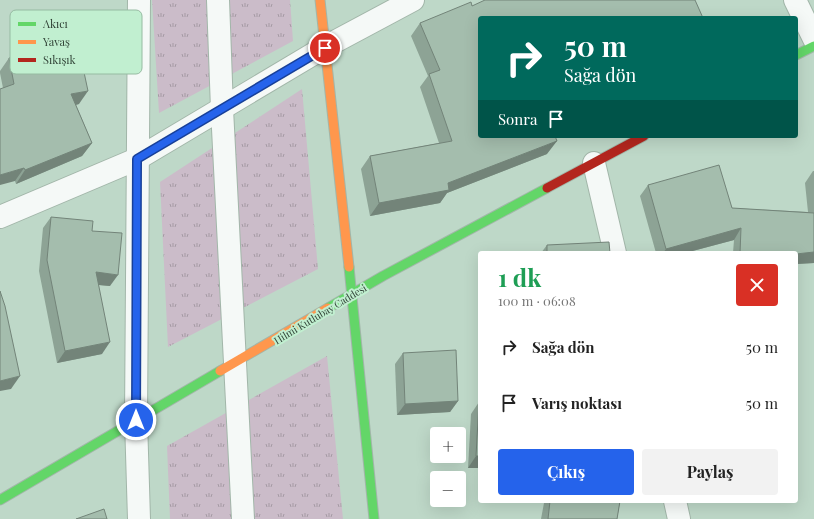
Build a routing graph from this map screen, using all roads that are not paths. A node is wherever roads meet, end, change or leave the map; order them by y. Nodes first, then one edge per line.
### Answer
1 (139, 0) edge
2 (218, 0) edge
3 (320, 0) edge
4 (413, 0) edge
5 (794, 0) edge
6 (139, 10) edge
7 (814, 39) edge
8 (814, 46) edge
9 (325, 48) junction
10 (798, 54) edge
11 (138, 74) edge
12 (222, 109) junction
13 (640, 138) edge
14 (137, 159) junction
15 (594, 163) junction
16 (0, 216) edge
17 (615, 251) edge
18 (352, 294) junction
19 (235, 363) junction
20 (136, 420) junction
21 (0, 500) edge
22 (676, 503) edge
23 (139, 519) edge
24 (243, 519) edge
25 (374, 519) edge
26 (680, 519) edge

1 - 6 street
2 - 12 street
3 - 9 street
4 - 9 street
5 - 7 street
8 - 10 street
9 - 12 street
9 - 18 street
11 - 14 street
12 - 14 street
12 - 19 street
13 - 15 street, Hilmi Kutlubay Caddesi
14 - 16 street
14 - 20 street
15 - 17 street
15 - 18 street, Hilmi Kutlubay Caddesi
18 - 19 street, Hilmi Kutlubay Caddesi
18 - 25 street
19 - 20 street, Hilmi Kutlubay Caddesi
19 - 24 street
20 - 21 street, Hilmi Kutlubay Caddesi
20 - 23 street
22 - 26 street

